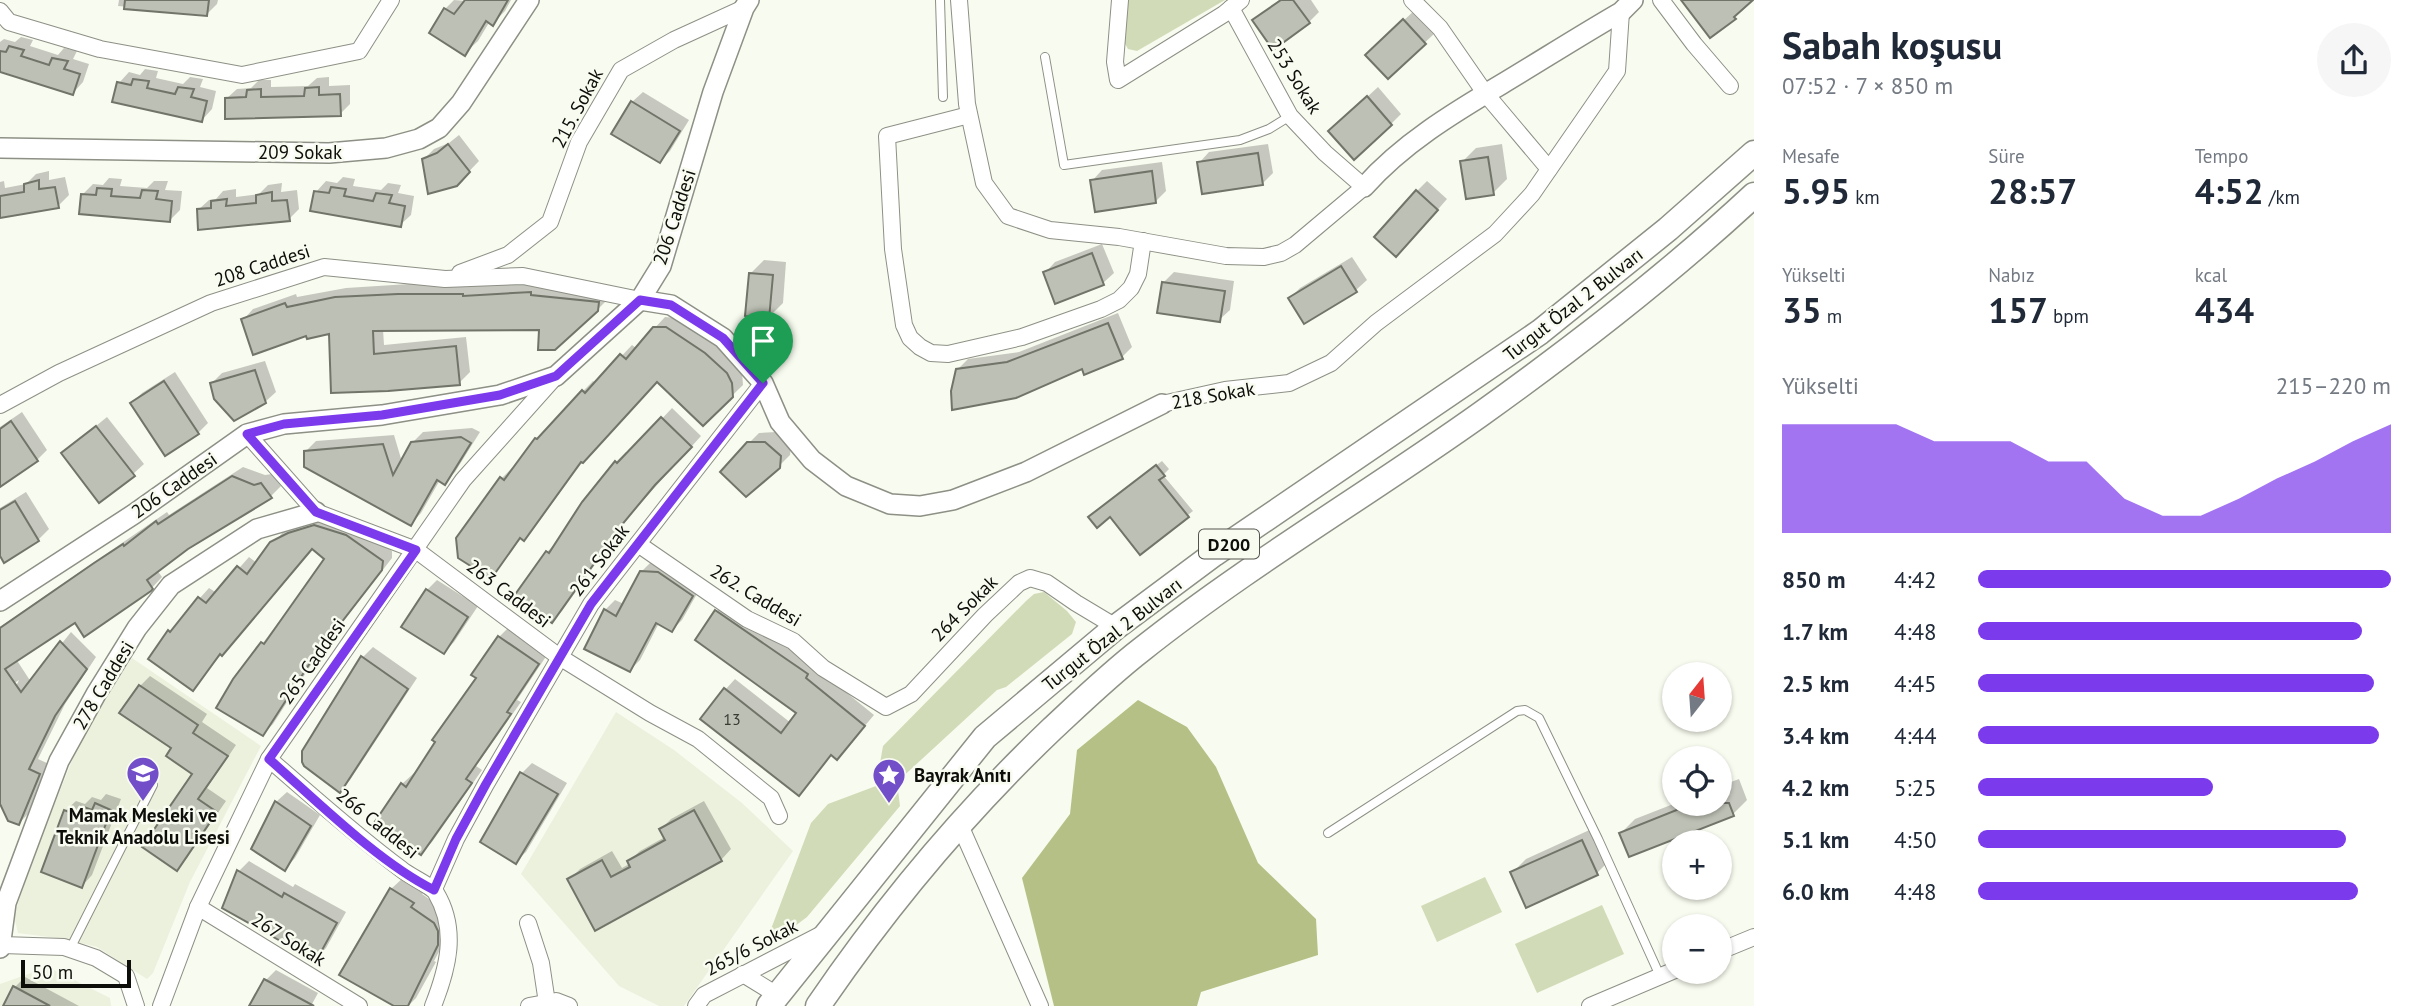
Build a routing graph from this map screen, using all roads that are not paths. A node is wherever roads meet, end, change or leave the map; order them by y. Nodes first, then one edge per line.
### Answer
1 (391, 0) edge
2 (529, 0) edge
3 (940, 0) edge
4 (959, 0) edge
5 (1120, 0) edge
6 (1412, 0) edge
7 (1661, 0) edge
8 (746, 4) edge
9 (1236, 4) edge
10 (1622, 4) edge
11 (0, 11) edge
12 (1045, 57) dead end
13 (1730, 86) dead end
14 (1485, 93) junction
15 (943, 97) dead end
16 (969, 116) junction
17 (1290, 116) junction
18 (0, 148) edge
19 (1754, 153) edge
20 (1549, 169) junction
21 (1364, 187) junction
22 (1754, 195) edge
23 (1143, 242) junction
24 (445, 279) junction
25 (640, 300) junction
26 (556, 376) junction
27 (763, 383) junction
28 (1162, 404) joint
29 (0, 405) edge
30 (247, 434) junction
31 (316, 512) junction
32 (638, 544) junction
33 (416, 550) junction
34 (0, 601) edge
35 (1116, 627) junction
36 (558, 656) junction
37 (886, 707) joint
38 (269, 759) junction
39 (153, 786) dead end
40 (779, 816) dead end
41 (959, 823) junction
42 (1328, 833) dead end
43 (434, 890) junction
44 (3, 896) edge
45 (198, 906) junction
46 (528, 923) dead end
47 (830, 930) junction
48 (1754, 937) edge
49 (1732, 946) edge
50 (1, 947) edge
51 (69, 949) junction
52 (1662, 963) edge
53 (743, 974) junction
54 (1662, 975) edge
55 (773, 1000) edge
56 (547, 1003) junction
57 (136, 1006) edge
58 (162, 1006) edge
59 (359, 1006) edge
60 (433, 1006) edge
61 (529, 1006) edge
62 (569, 1006) edge
63 (696, 1006) edge
64 (818, 1006) edge
65 (1040, 1006) edge
66 (1590, 1006) edge

1 - 11 street
2 - 18 street, 209 Sokak
3 - 15 lane
4 - 16 street
5 - 9 street
6 - 14 street
7 - 13 street
8 - 24 street, 215. Sokak
8 - 25 street, 206 Caddesi
9 - 17 street, 253 Sokak
10 - 14 street
10 - 20 street, 218 Sokak
12 - 17 lane
14 - 20 street
14 - 21 street
16 - 23 street
16 - 23 street
17 - 21 street, 253 Sokak
19 - 35 highway, Turgut Özal 2 Bulvarı / D200
20 - 28 street, 218 Sokak
21 - 23 street
22 - 41 highway, Turgut Özal 2 Bulvarı / D200
24 - 25 street, 208 Caddesi
24 - 29 street, 208 Caddesi
25 - 26 street, 206 Caddesi
25 - 27 street, 218 Sokak
26 - 30 street, 206 Caddesi
26 - 33 street, 265 Caddesi
27 - 28 street, 218 Sokak
27 - 32 street, 261 Sokak
30 - 31 street, 263 Caddesi
30 - 34 street, 206 Caddesi
31 - 33 street, 263 Caddesi
31 - 44 street, 278 Caddesi
32 - 36 street, 261 Sokak
32 - 37 street, 262. Caddesi
33 - 36 street, 263 Caddesi
33 - 38 street, 265 Caddesi
35 - 37 street, 264 Sokak
35 - 47 highway, Turgut Özal 2 Bulvarı / D200
36 - 40 street, 263 Caddesi
36 - 43 street, 261 Sokak
38 - 43 street, 266 Caddesi
38 - 45 street, 265 Caddesi
39 - 51 lane
41 - 64 highway, Turgut Özal 2 Bulvarı / D200
41 - 65 street
42 - 52 lane
43 - 60 street
44 - 50 street, 278 Caddesi
45 - 58 street, 265 Caddesi
45 - 59 street, 267 Sokak
46 - 56 street
47 - 53 street, 265/6 Sokak
47 - 55 highway, Turgut Özal 2 Bulvarı / D200
48 - 49 street
50 - 51 street
51 - 57 street
53 - 55 street
53 - 63 street, 265/6 Sokak
54 - 66 street
56 - 61 street
56 - 62 street

